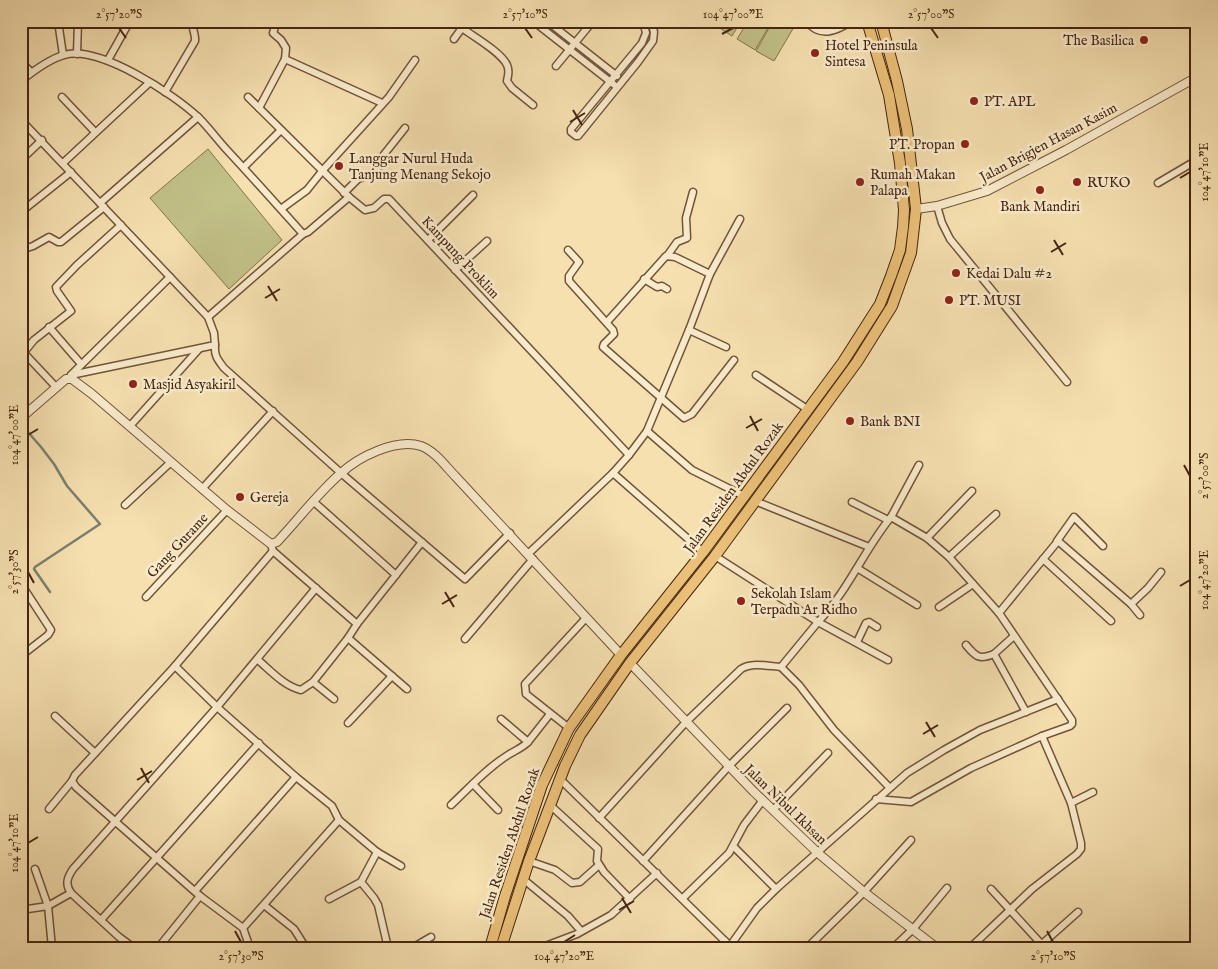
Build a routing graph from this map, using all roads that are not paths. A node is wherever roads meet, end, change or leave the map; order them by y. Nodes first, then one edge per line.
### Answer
1 (58, 21) edge
2 (78, 21) edge
3 (124, 21) edge
4 (193, 21) edge
5 (277, 21) edge
6 (467, 21) edge
7 (533, 21) edge
8 (547, 21) edge
9 (593, 21) edge
10 (642, 21) edge
11 (651, 21) edge
12 (806, 21) edge
13 (852, 21) edge
14 (867, 21) edge
15 (881, 21) edge
16 (462, 28) junction
17 (646, 36) junction
18 (654, 38) junction
19 (454, 39) dead end
20 (576, 44) junction
21 (570, 51) junction
22 (76, 54) junction
23 (64, 55) junction
24 (285, 59) junction
25 (108, 60) junction
26 (415, 60) dead end
27 (21, 62) edge
28 (556, 66) dead end
29 (31, 72) junction
30 (615, 75) junction
31 (1197, 77) edge
32 (623, 80) junction
33 (21, 81) edge
34 (609, 82) junction
35 (149, 83) junction
36 (617, 87) junction
37 (165, 92) junction
38 (62, 97) dead end
39 (248, 97) dead end
40 (382, 103) junction
41 (533, 105) dead end
42 (259, 108) junction
43 (198, 117) junction
44 (21, 120) edge
45 (404, 128) dead end
46 (281, 130) junction
47 (95, 132) junction
48 (42, 140) junction
49 (21, 160) edge
50 (1197, 160) edge
51 (63, 163) junction
52 (244, 167) junction
53 (323, 170) junction
54 (71, 172) junction
55 (1158, 183) dead end
56 (693, 192) dead end
57 (347, 195) junction
58 (472, 195) dead end
59 (102, 205) junction
60 (937, 206) junction
61 (916, 209) junction
62 (281, 210) junction
63 (904, 210) junction
64 (21, 212) edge
65 (740, 219) dead end
66 (121, 225) junction
67 (303, 234) junction
68 (428, 240) junction
69 (487, 241) dead end
70 (21, 250) edge
71 (568, 250) dead end
72 (668, 256) junction
73 (455, 270) junction
74 (710, 274) junction
75 (170, 276) junction
76 (644, 278) junction
77 (667, 288) dead end
78 (208, 317) junction
79 (607, 322) junction
80 (49, 328) junction
81 (689, 330) junction
82 (215, 345) junction
83 (726, 347) dead end
84 (199, 348) junction
85 (734, 360) dead end
86 (81, 364) junction
87 (756, 375) dead end
88 (69, 377) junction
89 (1067, 382) dead end
90 (56, 388) junction
91 (661, 398) junction
92 (807, 410) junction
93 (273, 411) junction
94 (21, 418) edge
95 (130, 426) junction
96 (647, 431) junction
97 (629, 455) junction
98 (171, 462) junction
99 (919, 465) dead end
100 (340, 473) junction
101 (614, 473) junction
102 (202, 489) junction
103 (972, 491) dead end
104 (744, 496) junction
105 (755, 501) junction
106 (314, 502) junction
107 (852, 502) dead end
108 (126, 505) dead end
109 (227, 510) junction
110 (996, 514) dead end
111 (889, 518) junction
112 (510, 533) junction
113 (927, 538) junction
114 (1057, 541) junction
115 (422, 542) junction
116 (1103, 546) dead end
117 (869, 547) junction
118 (272, 548) junction
119 (703, 552) junction
120 (531, 556) junction
121 (715, 556) junction
122 (949, 557) junction
123 (1043, 559) junction
124 (857, 568) junction
125 (1161, 572) dead end
126 (396, 575) junction
127 (21, 584) edge
128 (973, 584) junction
129 (316, 588) junction
130 (146, 597) dead end
131 (1131, 604) junction
132 (916, 605) dead end
133 (939, 607) dead end
134 (998, 613) junction
135 (1140, 616) dead end
136 (586, 618) junction
137 (1111, 621) dead end
138 (818, 622) junction
139 (357, 624) junction
140 (877, 626) dead end
141 (1014, 636) junction
142 (348, 638) junction
143 (465, 639) dead end
144 (857, 642) junction
145 (966, 645) dead end
146 (994, 654) junction
147 (621, 655) junction
148 (21, 656) edge
149 (258, 660) junction
150 (888, 660) dead end
151 (630, 663) junction
152 (175, 666) junction
153 (781, 667) junction
154 (392, 676) junction
155 (313, 682) junction
156 (407, 689) dead end
157 (334, 699) dead end
158 (1058, 699) junction
159 (217, 707) junction
160 (787, 708) dead end
161 (1026, 712) junction
162 (550, 714) junction
163 (55, 716) dead end
164 (501, 719) dead end
165 (686, 722) junction
166 (348, 723) dead end
167 (569, 728) junction
168 (1042, 736) junction
169 (528, 742) junction
170 (259, 743) junction
171 (95, 753) junction
172 (828, 753) dead end
173 (729, 766) junction
174 (296, 777) junction
175 (560, 778) junction
176 (72, 781) junction
177 (473, 784) junction
178 (889, 787) junction
179 (1093, 792) dead end
180 (876, 799) junction
181 (763, 800) junction
182 (1071, 802) junction
183 (451, 805) dead end
184 (550, 805) junction
185 (50, 809) dead end
186 (498, 810) dead end
187 (773, 810) junction
188 (598, 818) junction
189 (339, 820) junction
190 (116, 821) junction
191 (911, 840) dead end
192 (734, 847) junction
193 (377, 852) junction
194 (818, 853) junction
195 (157, 857) junction
196 (529, 861) junction
197 (643, 861) junction
198 (599, 865) junction
199 (401, 866) dead end
200 (35, 868) dead end
201 (657, 873) junction
202 (523, 879) junction
203 (360, 882) junction
204 (947, 888) dead end
205 (776, 889) junction
206 (991, 889) dead end
207 (864, 892) junction
208 (71, 893) junction
209 (198, 894) junction
210 (683, 898) junction
211 (328, 899) dead end
212 (630, 899) junction
213 (264, 905) junction
214 (48, 906) junction
215 (21, 910) edge
216 (1010, 910) junction
217 (1078, 912) dead end
218 (101, 920) junction
219 (243, 928) junction
220 (912, 929) junction
221 (581, 931) junction
222 (431, 937) dead end
223 (725, 941) junction
224 (1043, 946) edge
225 (731, 947) edge
226 (52, 948) edge
227 (134, 948) edge
228 (158, 948) edge
229 (250, 948) edge
230 (306, 948) edge
231 (388, 948) edge
232 (412, 948) edge
233 (490, 948) edge
234 (502, 948) edge
235 (540, 948) edge
236 (717, 948) edge
237 (807, 948) edge
238 (893, 948) edge
239 (937, 948) edge
240 (970, 948) edge

1 - 23 street
2 - 22 street
3 - 25 street
4 - 37 street
5 - 24 street
6 - 16 street
7 - 21 street
8 - 20 street
9 - 20 street
10 - 17 street
11 - 18 street
12 - 13 street
14 - 63 highway, Jalan Residen Abdul Rozak
15 - 61 highway, Jalan Residen Abdul Rozak
16 - 19 street
16 - 41 street
17 - 18 street
17 - 30 street
18 - 32 street
20 - 21 street
20 - 30 street
21 - 28 street
21 - 34 street
22 - 23 street
22 - 25 street
23 - 29 street
24 - 40 street
24 - 42 street
25 - 35 street
26 - 40 street
27 - 29 street
29 - 33 street
30 - 32 street
30 - 34 street
31 - 60 street, Jalan Brigjen Hasan Kasim
32 - 36 street
34 - 36 street
34 - 36 street
35 - 37 street
35 - 47 street
37 - 43 street
38 - 47 street
39 - 42 street, Kampung Proklim
40 - 53 street
42 - 46 street, Kampung Proklim
43 - 52 street
43 - 59 street
44 - 48 street
45 - 57 street
46 - 52 street
46 - 53 street, Kampung Proklim
47 - 51 street
48 - 49 street
48 - 51 street
50 - 55 street
51 - 54 street
52 - 62 street
53 - 57 street, Kampung Proklim
53 - 62 street
54 - 59 street
54 - 64 street
56 - 72 street
57 - 67 street
57 - 68 street, Kampung Proklim
58 - 68 street
59 - 66 street
59 - 70 street
60 - 61 street, Jalan Brigjen Hasan Kasim
60 - 89 street
61 - 63 highway, Jalan Brigjen Hasan Kasim
61 - 105 highway, Jalan Residen Abdul Rozak
62 - 67 street
63 - 92 highway, Jalan Residen Abdul Rozak
65 - 74 street
66 - 75 street
66 - 80 street
67 - 78 street
68 - 73 street, Kampung Proklim
69 - 73 street
71 - 79 street
72 - 74 street
72 - 76 street
73 - 97 street, Kampung Proklim
74 - 81 street
75 - 78 street
75 - 86 street
76 - 77 street
76 - 79 street
78 - 82 street
79 - 91 street
80 - 86 street
80 - 90 street
81 - 83 street
81 - 91 street
82 - 84 street
82 - 93 street
84 - 88 street
84 - 95 street
85 - 91 street
86 - 88 street
87 - 92 street
88 - 90 street
88 - 95 street
90 - 94 street
91 - 96 street
92 - 104 highway, Jalan Residen Abdul Rozak
93 - 100 street
93 - 102 street
95 - 98 street
96 - 97 street
96 - 104 street
97 - 101 street
98 - 102 street
98 - 108 street
99 - 111 street
100 - 106 street
100 - 112 street
100 - 115 street
101 - 119 street
101 - 120 street
102 - 109 street
103 - 113 street
104 - 119 highway, Jalan Residen Abdul Rozak
105 - 117 street
105 - 121 highway, Jalan Residen Abdul Rozak
106 - 118 street
106 - 126 street
107 - 111 street
109 - 118 street
109 - 130 street, Gang Gurame
110 - 122 street
111 - 113 street
111 - 117 street
112 - 115 street
112 - 120 street
113 - 122 street
114 - 116 street
114 - 123 street
114 - 131 street
115 - 126 street
117 - 124 street
118 - 129 street
118 - 152 street
119 - 147 highway, Jalan Residen Abdul Rozak
120 - 136 street
120 - 143 street
121 - 138 street
121 - 151 highway, Jalan Residen Abdul Rozak
122 - 128 street
123 - 134 street
123 - 137 street
124 - 132 street
124 - 138 street
125 - 131 street
126 - 139 street
127 - 148 street
128 - 133 street
128 - 134 street
129 - 139 street
129 - 149 street
131 - 135 street
134 - 141 street
136 - 147 street
136 - 162 street
138 - 144 street
138 - 153 street
139 - 142 street
140 - 144 street
141 - 146 street
141 - 158 street
142 - 154 street
142 - 155 street
144 - 150 street
145 - 146 street
146 - 161 street
147 - 167 highway, Jalan Residen Abdul Rozak
149 - 155 street
149 - 159 street
151 - 165 street, Jalan Nibul Ikhsan
151 - 175 highway, Jalan Residen Abdul Rozak
152 - 159 street
152 - 171 street
153 - 165 street
153 - 178 street
154 - 156 street
154 - 166 street
155 - 157 street
158 - 161 street
158 - 168 street
159 - 170 street
159 - 190 street
160 - 173 street
161 - 178 street
162 - 167 street
162 - 169 street
163 - 171 street
164 - 169 street
165 - 173 street, Jalan Nibul Ikhsan
165 - 188 street
167 - 233 highway, Jalan Residen Abdul Rozak
168 - 180 street
168 - 182 street
169 - 177 street
170 - 174 street
170 - 195 street
171 - 176 street
172 - 187 street
173 - 181 street, Jalan Nibul Ikhsan
173 - 197 street
174 - 189 street
174 - 209 street
175 - 184 highway, Jalan Residen Abdul Rozak
175 - 188 street
176 - 185 street
176 - 190 street
177 - 183 street
177 - 186 street
178 - 180 street
179 - 182 street
180 - 194 street
181 - 187 street, Jalan Nibul Ikhsan
181 - 192 street
182 - 216 street
184 - 196 highway, Jalan Residen Abdul Rozak
184 - 198 street
187 - 194 street, Jalan Nibul Ikhsan
188 - 197 street
189 - 193 street
189 - 213 street
190 - 195 street
190 - 208 street
191 - 207 street
192 - 205 street
192 - 210 street
193 - 199 street
193 - 203 street
194 - 205 street
194 - 207 street, Jalan Nibul Ikhsan
195 - 209 street
195 - 218 street
196 - 198 street
196 - 202 highway, Jalan Residen Abdul Rozak
197 - 201 street
198 - 212 street
200 - 214 street
201 - 210 street
201 - 212 street
202 - 221 street
202 - 234 highway, Jalan Residen Abdul Rozak
203 - 211 street
203 - 231 street
204 - 220 street
205 - 225 street
206 - 216 street
207 - 220 street, Jalan Nibul Ikhsan
207 - 237 street
208 - 214 street
208 - 218 street
209 - 219 street
209 - 228 street
210 - 223 street
212 - 221 street
213 - 219 street
213 - 230 street
214 - 215 street
214 - 226 street
216 - 224 street
216 - 240 street
217 - 224 street
218 - 227 street
219 - 229 street
220 - 238 street
220 - 239 street, Jalan Nibul Ikhsan
221 - 235 street
222 - 232 street
223 - 225 street
223 - 236 street

